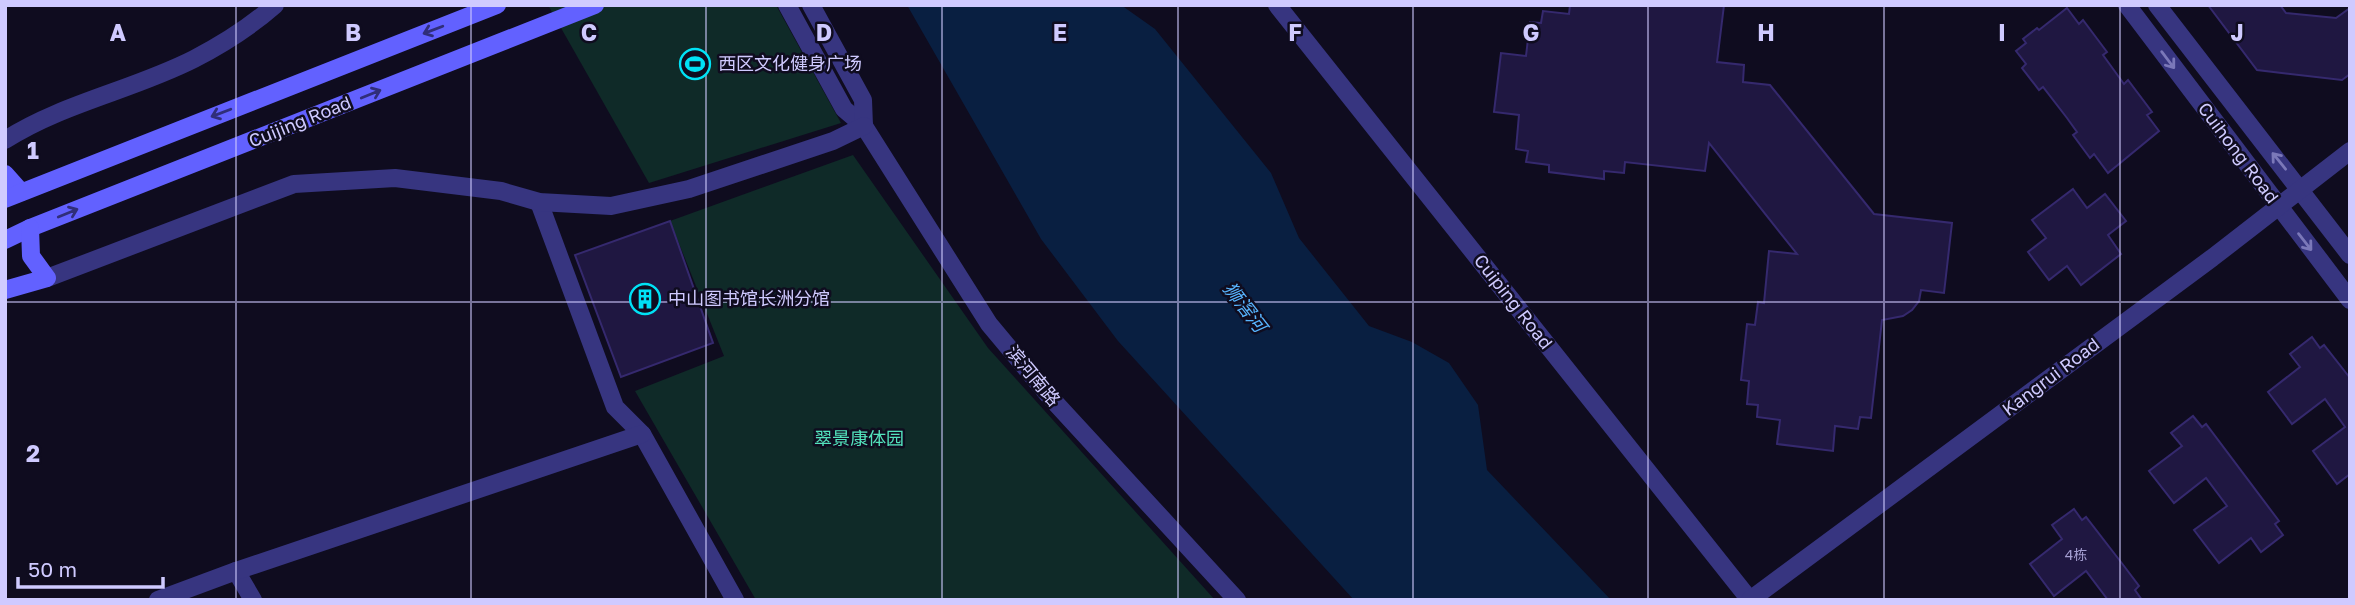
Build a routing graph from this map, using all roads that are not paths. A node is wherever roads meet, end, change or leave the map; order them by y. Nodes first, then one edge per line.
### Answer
1 (275, 5) edge
2 (497, 5) edge
3 (595, 5) edge
4 (787, 5) edge
5 (811, 5) edge
6 (1277, 5) edge
7 (2127, 5) edge
8 (2157, 5) edge
9 (864, 126) junction
10 (5, 140) edge
11 (2350, 150) edge
12 (5, 174) edge
13 (2301, 189) junction
14 (13, 195) edge
15 (539, 202) junction
16 (2277, 207) junction
17 (30, 228) junction
18 (5, 240) edge
19 (2350, 255) edge
20 (47, 278) junction
21 (5, 290) edge
22 (2350, 300) edge
23 (642, 434) junction
24 (236, 571) junction
25 (158, 600) edge
26 (253, 600) edge
27 (735, 600) edge
28 (1237, 600) edge
29 (1750, 600) edge

1 - 10 street
2 -> 14 main road
17 -> 3 main road, Cuijing Road
4 - 9 street, 滨河南路
5 - 9 street, 滨河南路
6 - 29 street, Cuiping Road
7 -> 16 street, Cuihong Road
13 -> 8 street, Cuihong Road
9 - 15 street
9 - 28 street, 滨河南路
11 - 13 street, Kangrui Road
12 - 14 main road
13 - 16 street, Kangrui Road
13 - 19 street, Cuihong Road
15 - 20 street
15 - 23 street
16 -> 22 street, Cuihong Road
16 - 29 street, Kangrui Road
17 - 18 main road, Cuijing Road
17 - 20 main road
20 - 21 main road
23 - 24 street
23 - 27 street
24 - 25 street
24 - 26 street

